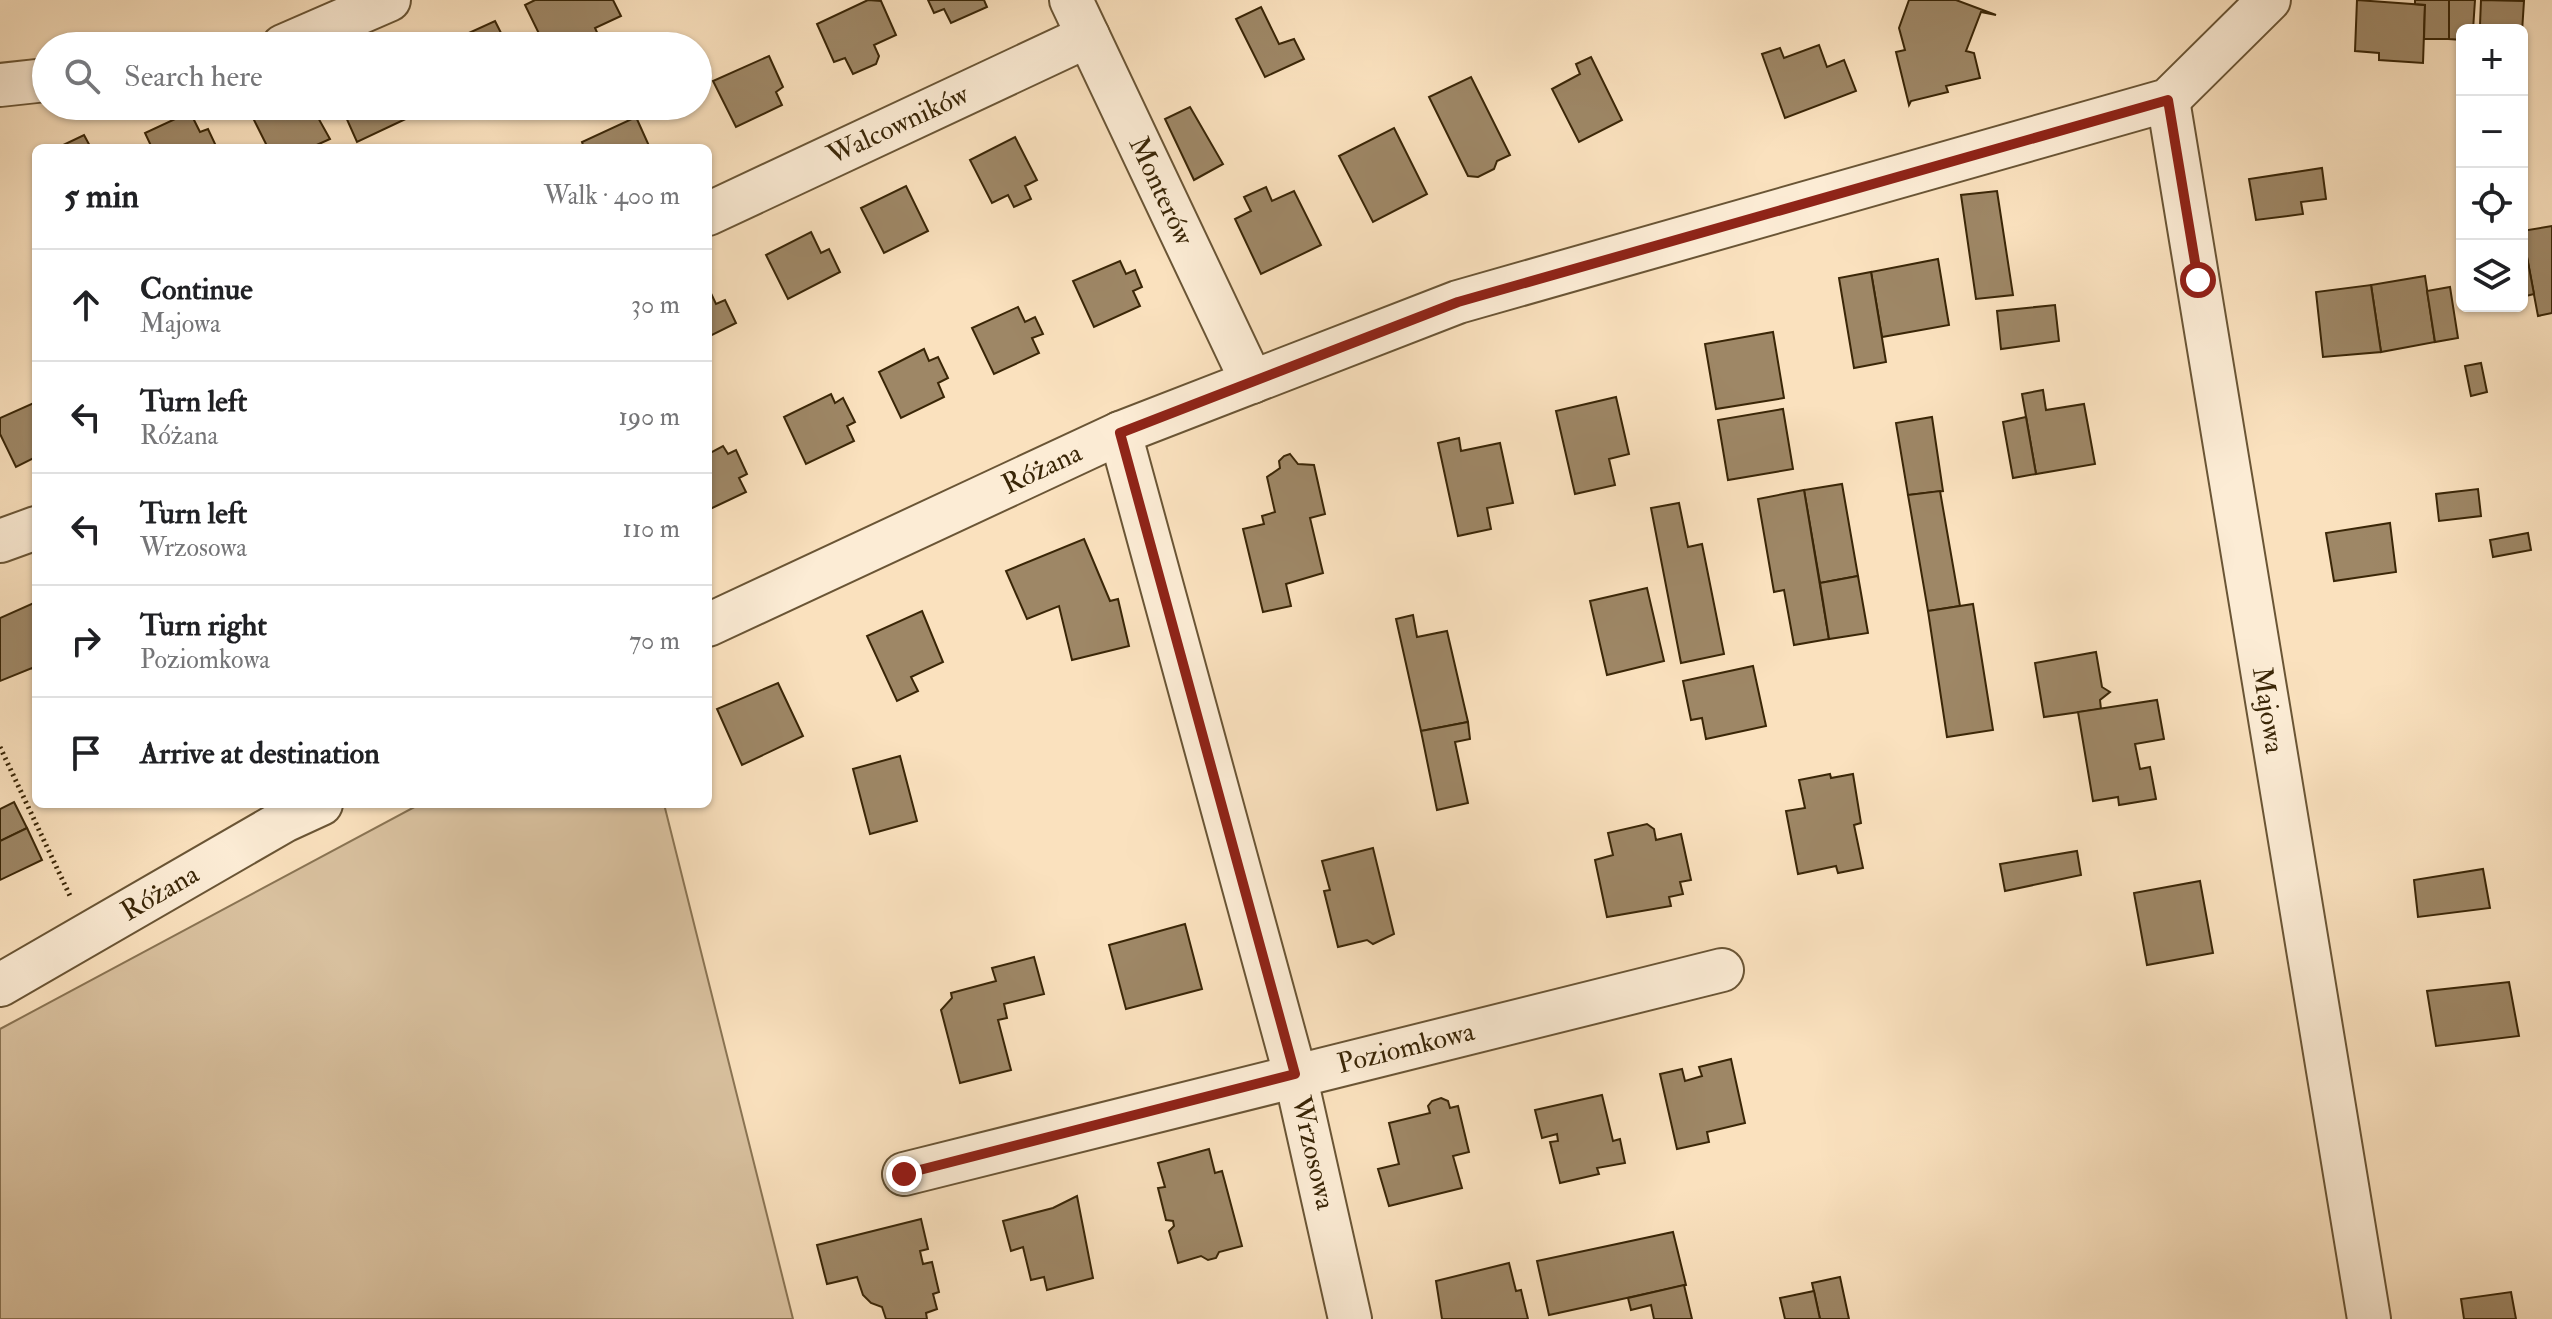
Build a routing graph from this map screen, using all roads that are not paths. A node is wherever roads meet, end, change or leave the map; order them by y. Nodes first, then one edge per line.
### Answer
1 (389, 0) edge
2 (2269, 0) edge
3 (1080, 18) edge
4 (315, 32) edge
5 (32, 82) edge
6 (0, 85) edge
7 (2168, 100) junction
8 (712, 212) edge
9 (1252, 382) junction
10 (1120, 433) junction
11 (32, 529) edge
12 (0, 541) edge
13 (712, 623) edge
14 (312, 808) edge
15 (1722, 970) dead end
16 (0, 985) edge
17 (1295, 1074) junction
18 (904, 1174) dead end
19 (1350, 1319) edge
20 (2369, 1319) edge

1 - 4 street
2 - 7 street, Różana
3 - 8 street, Walcowników
3 - 9 street, Monterów
5 - 6 street
7 - 9 street, Różana
7 - 20 street, Majowa
9 - 10 street, Różana
10 - 13 street, Różana
10 - 17 street, Wrzosowa
11 - 12 street
14 - 16 street, Różana
15 - 17 street, Poziomkowa
17 - 18 street, Poziomkowa
17 - 19 street, Wrzosowa

